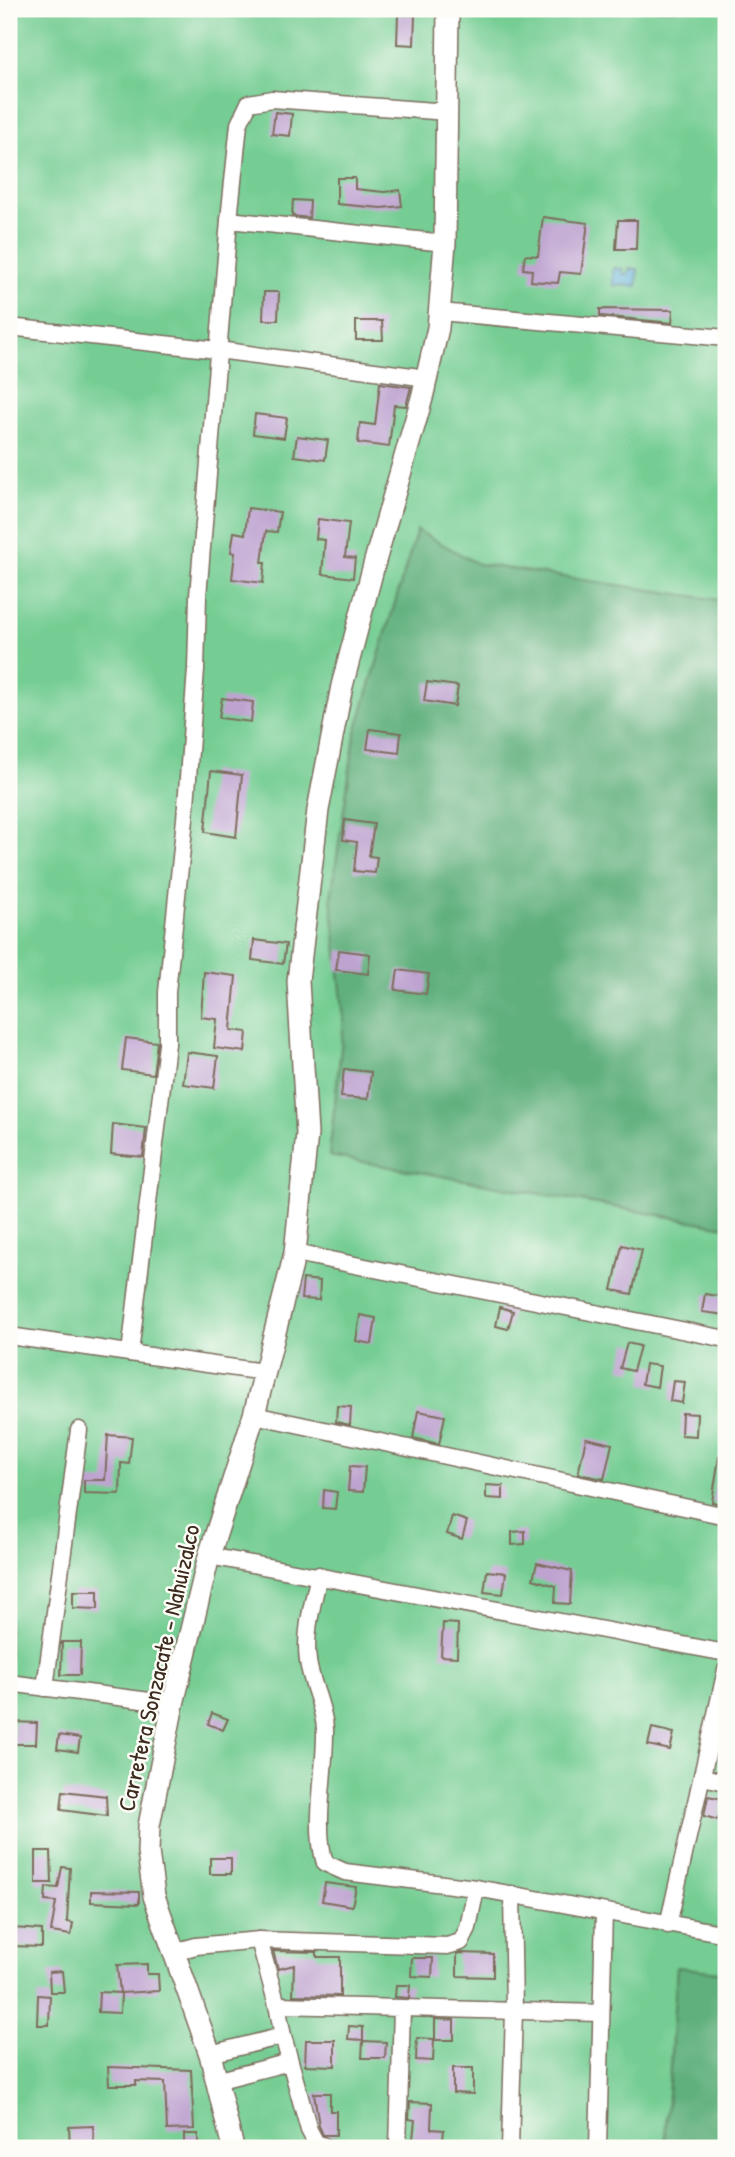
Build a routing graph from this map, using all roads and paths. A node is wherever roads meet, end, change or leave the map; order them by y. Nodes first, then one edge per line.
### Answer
1 (447, 9) edge
2 (448, 111) junction
3 (229, 220) junction
4 (445, 243) junction
5 (440, 313) junction
6 (9, 327) edge
7 (726, 338) edge
8 (218, 350) junction
9 (427, 378) junction
10 (295, 1253) junction
11 (9, 1336) edge
12 (726, 1339) edge
13 (130, 1353) junction
14 (264, 1372) junction
15 (254, 1415) junction
16 (79, 1430) dead end
17 (726, 1516) edge
18 (209, 1556) junction
19 (319, 1575) junction
20 (726, 1653) edge
21 (726, 1671) edge
22 (9, 1683) edge
23 (45, 1688) junction
24 (173, 1704) junction
25 (702, 1777) junction
26 (726, 1782) edge
27 (476, 1888) junction
28 (512, 1894) junction
29 (604, 1912) junction
30 (668, 1925) junction
31 (726, 1934) edge
32 (259, 1940) junction
33 (174, 1952) junction
34 (277, 2005) junction
35 (402, 2008) junction
36 (514, 2010) junction
37 (601, 2013) junction
38 (283, 2036) junction
39 (210, 2054) junction
40 (290, 2062) junction
41 (216, 2081) junction
42 (233, 2148) edge
43 (329, 2148) edge
44 (398, 2148) edge
45 (510, 2148) edge
46 (598, 2148) edge

1 - 2 street, Carretera Sonzacate - Nahuizalco
2 - 3 street
2 - 4 street, Carretera Sonzacate - Nahuizalco
3 - 4 street
3 - 8 street
4 - 5 street, Carretera Sonzacate - Nahuizalco
5 - 7 street
5 - 9 street, Carretera Sonzacate - Nahuizalco
6 - 8 street
8 - 9 street
8 - 13 street
9 - 10 street, Carretera Sonzacate - Nahuizalco
10 - 12 street
10 - 14 street, Carretera Sonzacate - Nahuizalco
11 - 13 street
13 - 14 street
14 - 15 street, Carretera Sonzacate - Nahuizalco
15 - 17 street
15 - 18 street, Carretera Sonzacate - Nahuizalco
16 - 23 street
18 - 19 street
18 - 24 street, Carretera Sonzacate - Nahuizalco
19 - 20 street
19 - 27 street
21 - 25 street
22 - 23 street
23 - 24 street
24 - 33 street, Carretera Sonzacate - Nahuizalco
25 - 26 street
25 - 30 street
27 - 28 street
27 - 32 street
28 - 29 street
28 - 36 street
29 - 30 street
29 - 37 street
30 - 31 street
32 - 33 street
32 - 34 street
33 - 39 street, Carretera Sonzacate - Nahuizalco
34 - 35 street
34 - 38 street
35 - 36 street
35 - 44 street
36 - 37 street
36 - 45 street
37 - 46 street
38 - 39 street
38 - 40 street
39 - 41 street, Carretera Sonzacate - Nahuizalco
40 - 41 street
40 - 43 street
41 - 42 street, Carretera Sonzacate - Nahuizalco

